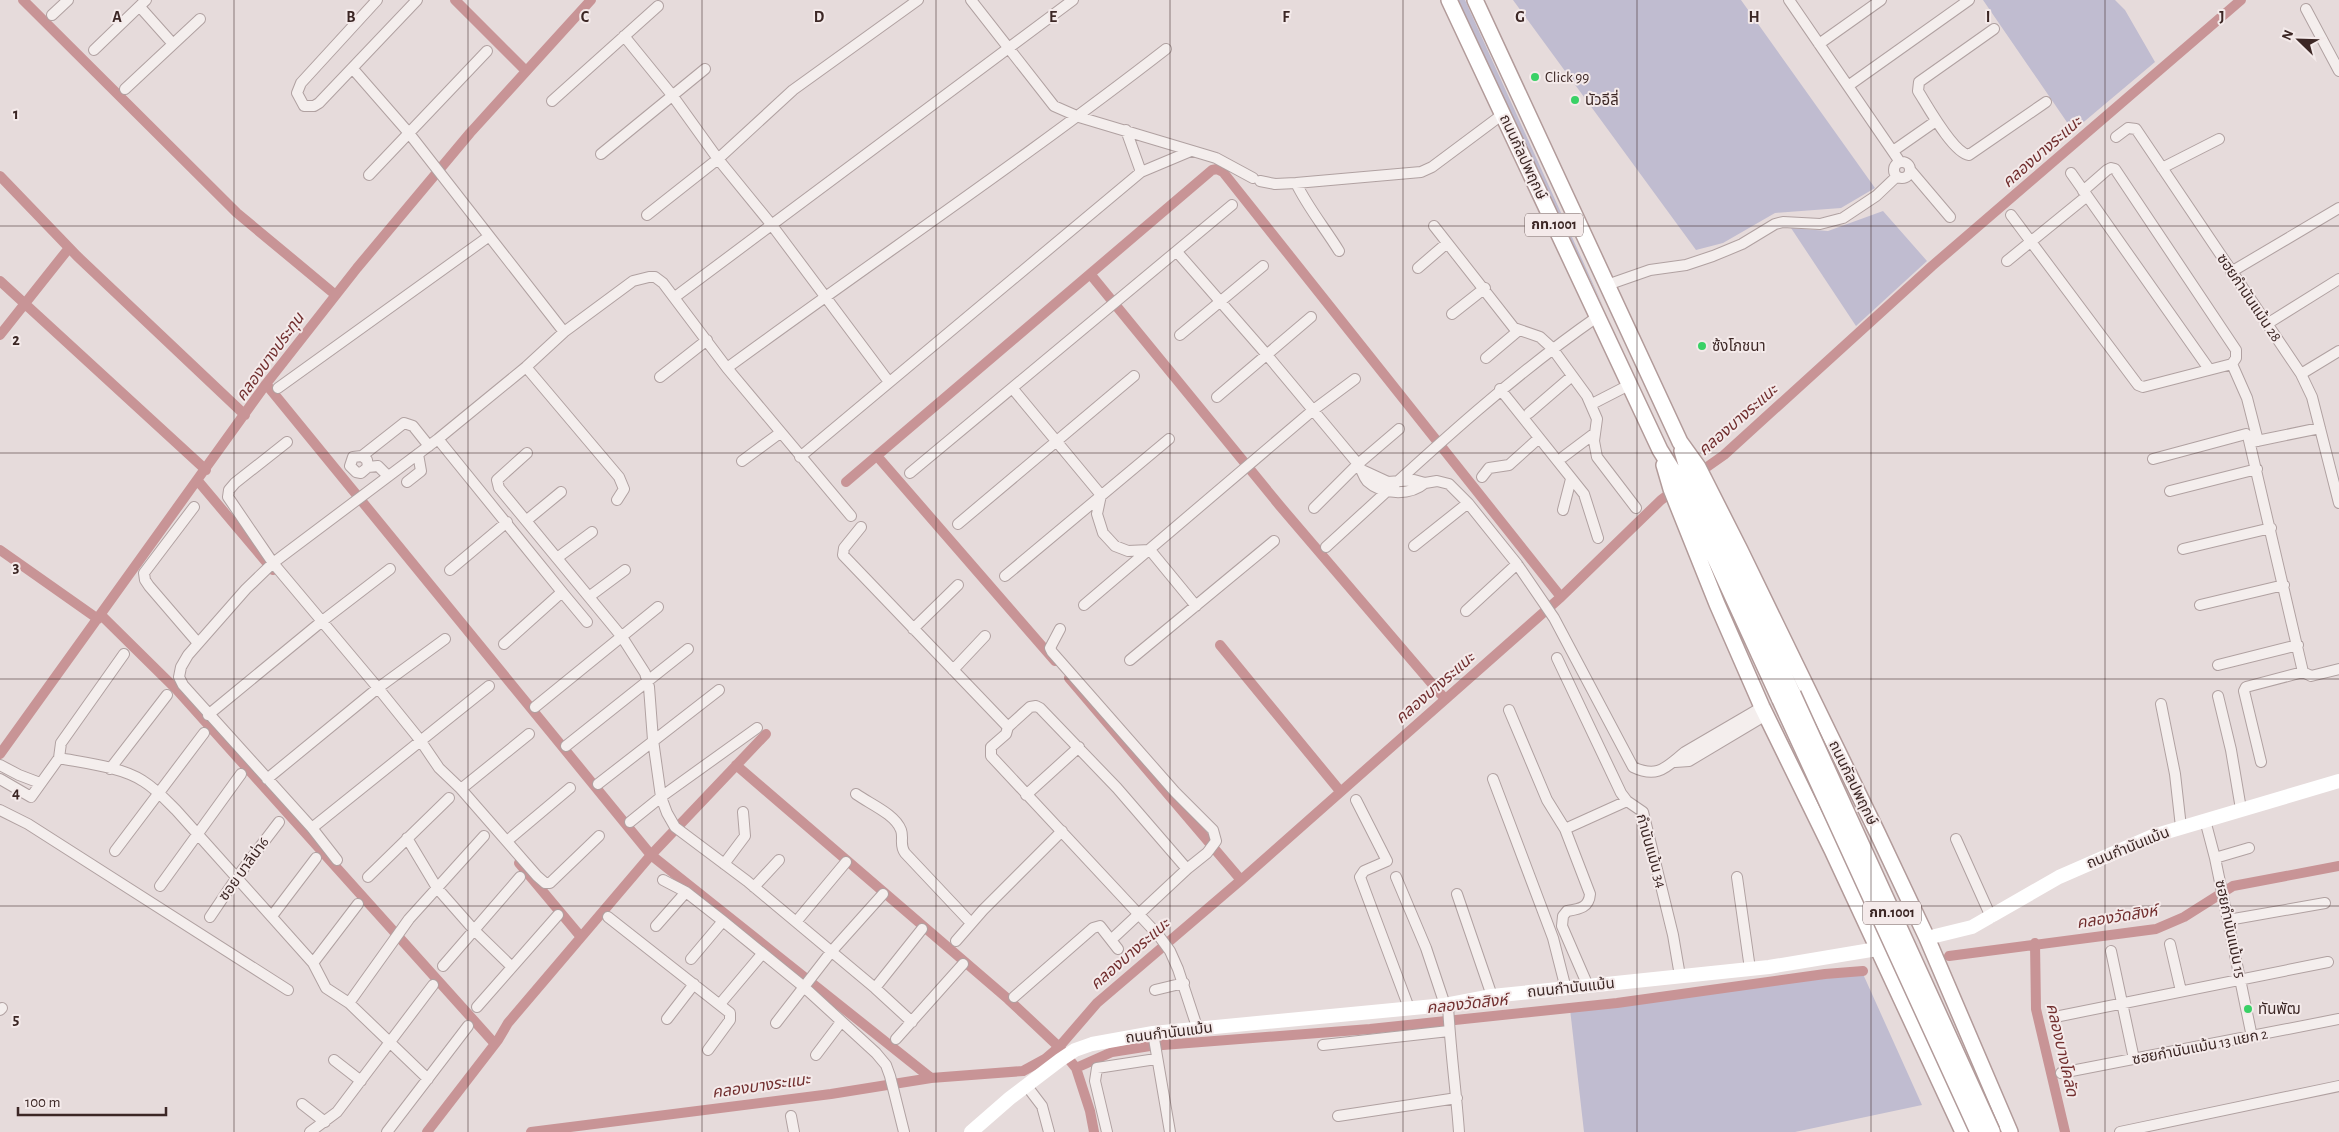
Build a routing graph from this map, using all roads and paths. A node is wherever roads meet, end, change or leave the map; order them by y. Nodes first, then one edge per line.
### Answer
1 (68, 0) edge
2 (377, 0) edge
3 (417, 0) edge
4 (918, 0) edge
5 (971, 0) edge
6 (1073, 0) edge
7 (1449, 0) edge
8 (1475, 0) edge
9 (1789, 0) edge
10 (1882, 0) edge
11 (1969, 0) edge
12 (143, 3) edge
13 (658, 6) dead end
14 (2306, 9) dead end
15 (52, 15) dead end
16 (200, 19) dead end
17 (1994, 29) dead end
18 (624, 36) junction
19 (173, 44) junction
20 (1820, 44) junction
21 (1166, 49) dead end
22 (94, 50) dead end
23 (1008, 50) junction
24 (487, 51) dead end
25 (353, 69) junction
26 (705, 69) dead end
27 (2339, 70) edge
28 (1848, 86) junction
29 (125, 89) dead end
30 (672, 95) junction
31 (552, 101) dead end
32 (2046, 102) dead end
33 (1503, 114) junction
34 (1079, 117) junction
35 (1936, 121) junction
36 (1126, 130) junction
37 (408, 132) junction
38 (2116, 137) dead end
39 (2219, 138) dead end
40 (1191, 151) junction
41 (1893, 151) junction
42 (601, 154) dead end
43 (718, 158) junction
44 (1900, 162) junction
45 (2162, 168) junction
46 (1911, 171) junction
47 (1140, 172) junction
48 (2071, 173) dead end
49 (369, 175) dead end
50 (1896, 177) junction
51 (1296, 183) junction
52 (2085, 193) junction
53 (1232, 205) dead end
54 (2339, 208) edge
55 (647, 215) dead end
56 (2011, 215) dead end
57 (1950, 218) dead end
58 (771, 224) junction
59 (1434, 226) dead end
60 (488, 237) junction
61 (1447, 243) junction
62 (2032, 243) junction
63 (1339, 251) dead end
64 (1177, 252) junction
65 (2007, 261) dead end
66 (1263, 266) dead end
67 (1418, 268) dead end
68 (2231, 272) junction
69 (2339, 279) edge
70 (1607, 285) junction
71 (1485, 288) junction
72 (825, 296) junction
73 (675, 297) junction
74 (1220, 302) junction
75 (1452, 314) dead end
76 (1311, 317) dead end
77 (1597, 317) junction
78 (2267, 324) junction
79 (1518, 331) junction
80 (564, 332) junction
81 (1180, 335) dead end
82 (707, 340) junction
83 (1552, 348) junction
84 (2339, 351) edge
85 (1267, 355) junction
86 (1486, 358) dead end
87 (2232, 364) junction
88 (526, 367) junction
89 (727, 368) junction
90 (2209, 369) junction
91 (2301, 374) junction
92 (1134, 376) dead end
93 (1572, 376) junction
94 (660, 377) dead end
95 (1355, 379) dead end
96 (889, 382) junction
97 (1629, 385) junction
98 (278, 388) dead end
99 (1013, 388) junction
100 (1500, 389) junction
101 (1217, 397) dead end
102 (1592, 404) junction
103 (1312, 411) junction
104 (1529, 413) dead end
105 (2320, 428) junction
106 (1399, 429) dead end
107 (780, 433) junction
108 (1595, 433) junction
109 (1539, 438) junction
110 (438, 439) junction
111 (1169, 440) dead end
112 (1058, 441) junction
113 (287, 442) dead end
114 (2254, 442) junction
115 (429, 446) junction
116 (527, 453) dead end
117 (418, 454) junction
118 (362, 456) junction
119 (800, 457) junction
120 (1562, 457) dead end
121 (2154, 459) dead end
122 (742, 460) dead end
123 (1360, 467) junction
124 (368, 468) junction
125 (2257, 469) junction
126 (910, 474) dead end
127 (388, 476) junction
128 (1482, 477) dead end
129 (1571, 479) junction
130 (407, 482) dead end
131 (1397, 483) junction
132 (1425, 483) junction
133 (1688, 486) junction
134 (1387, 491) junction
135 (2170, 491) dead end
136 (562, 492) dead end
137 (1101, 495) junction
138 (617, 500) dead end
139 (1468, 502) junction
140 (2339, 503) edge
141 (194, 507) dead end
142 (1314, 508) dead end
143 (1636, 508) dead end
144 (1563, 510) dead end
145 (852, 516) dead end
146 (527, 520) junction
147 (507, 522) junction
148 (958, 524) dead end
149 (861, 527) dead end
150 (2271, 528) junction
151 (592, 532) dead end
152 (1598, 538) dead end
153 (1274, 541) dead end
154 (1414, 546) dead end
155 (1326, 547) dead end
156 (2182, 549) dead end
157 (1150, 550) junction
158 (557, 558) junction
159 (273, 563) junction
160 (1517, 564) junction
161 (390, 569) dead end
162 (450, 570) dead end
163 (625, 570) dead end
164 (1006, 576) dead end
165 (2284, 585) junction
166 (958, 586) dead end
167 (562, 592) junction
168 (590, 596) junction
169 (1084, 604) dead end
170 (1196, 606) junction
171 (2200, 606) dead end
172 (658, 607) dead end
173 (1466, 611) dead end
174 (321, 622) junction
175 (587, 622) dead end
176 (1060, 629) dead end
177 (913, 630) junction
178 (985, 636) dead end
179 (622, 637) junction
180 (445, 639) dead end
181 (198, 643) junction
182 (504, 644) dead end
183 (2298, 645) junction
184 (688, 649) dead end
185 (124, 654) dead end
186 (1557, 658) dead end
187 (1130, 660) dead end
188 (2218, 665) dead end
189 (2339, 669) edge
190 (953, 670) junction
191 (2303, 672) junction
192 (647, 681) junction
193 (488, 686) dead end
194 (378, 688) junction
195 (719, 690) dead end
196 (167, 694) dead end
197 (2218, 696) dead end
198 (2161, 704) dead end
199 (535, 707) dead end
200 (1509, 710) dead end
201 (1764, 711) junction
202 (208, 715) junction
203 (1008, 727) junction
204 (757, 728) dead end
205 (204, 733) dead end
206 (529, 734) dead end
207 (420, 740) junction
208 (653, 740) junction
209 (566, 746) dead end
210 (1079, 747) junction
211 (59, 758) junction
212 (2261, 762) dead end
213 (4, 766) edge
214 (110, 769) junction
215 (242, 774) dead end
216 (19, 776) junction
217 (0, 778) edge
218 (267, 779) junction
219 (1493, 779) dead end
220 (2339, 781) edge
221 (40, 783) junction
222 (598, 784) dead end
223 (12, 786) junction
224 (570, 788) dead end
225 (461, 789) junction
226 (159, 793) junction
227 (856, 794) dead end
228 (1026, 794) junction
229 (661, 796) junction
230 (449, 798) dead end
231 (1356, 800) dead end
232 (1627, 801) junction
233 (2241, 809) junction
234 (0, 810) edge
235 (743, 812) dead end
236 (2205, 820) junction
237 (279, 822) dead end
238 (630, 822) dead end
239 (2181, 827) junction
240 (312, 828) junction
241 (1565, 828) junction
242 (1062, 831) junction
243 (1877, 832) junction
244 (197, 833) junction
245 (484, 836) dead end
246 (599, 836) dead end
247 (407, 838) junction
248 (1956, 838) dead end
249 (507, 841) junction
250 (2249, 848) dead end
251 (1832, 850) junction
252 (116, 851) dead end
253 (316, 858) dead end
254 (2215, 858) junction
255 (336, 860) dead end
256 (779, 860) dead end
257 (846, 862) dead end
258 (724, 864) junction
259 (1187, 869) junction
260 (237, 877) junction
261 (368, 877) dead end
262 (520, 877) dead end
263 (1396, 877) dead end
264 (1737, 878) dead end
265 (663, 880) dead end
266 (160, 886) dead end
267 (754, 887) junction
268 (437, 888) junction
269 (686, 892) junction
270 (883, 894) dead end
271 (1457, 894) dead end
272 (2325, 903) dead end
273 (358, 904) dead end
274 (558, 915) dead end
275 (1140, 915) junction
276 (272, 916) junction
277 (210, 917) dead end
278 (608, 917) dead end
279 (1991, 917) junction
280 (2228, 920) junction
281 (723, 921) junction
282 (796, 922) junction
283 (971, 923) junction
284 (656, 926) dead end
285 (922, 929) dead end
286 (473, 930) junction
287 (1927, 938) junction
288 (1111, 940) junction
289 (956, 941) dead end
290 (2170, 944) dead end
291 (1118, 949) dead end
292 (1877, 949) junction
293 (2111, 951) dead end
294 (831, 952) junction
295 (762, 954) junction
296 (691, 959) dead end
297 (2328, 962) dead end
298 (313, 964) junction
299 (963, 964) dead end
300 (443, 966) dead end
301 (512, 966) junction
302 (1750, 969) junction
303 (1680, 976) junction
304 (809, 980) junction
305 (2241, 981) junction
306 (1184, 983) junction
307 (694, 984) junction
308 (433, 985) dead end
309 (1588, 986) junction
310 (875, 988) junction
311 (1566, 989) junction
312 (288, 990) dead end
313 (1155, 990) dead end
314 (2181, 991) junction
315 (1492, 996) junction
316 (1014, 997) dead end
317 (349, 1003) junction
318 (2123, 1003) junction
319 (720, 1004) junction
320 (1955, 1006) junction
321 (477, 1007) dead end
322 (1409, 1008) junction
323 (1448, 1016) junction
324 (2055, 1017) dead end
325 (667, 1019) dead end
326 (2339, 1019) edge
327 (841, 1022) junction
328 (912, 1022) junction
329 (776, 1023) dead end
330 (468, 1026) dead end
331 (1916, 1027) junction
332 (1198, 1030) junction
333 (2252, 1037) junction
334 (896, 1040) dead end
335 (390, 1042) junction
336 (1323, 1045) dead end
337 (1154, 1047) junction
338 (708, 1050) dead end
339 (816, 1055) dead end
340 (2134, 1059) junction
341 (334, 1060) dead end
342 (2061, 1073) dead end
343 (428, 1078) junction
344 (361, 1081) junction
345 (1026, 1085) junction
346 (2339, 1086) edge
347 (1457, 1098) junction
348 (302, 1104) dead end
349 (791, 1116) dead end
350 (1338, 1116) dead end
351 (325, 1122) junction
352 (905, 1131) edge
353 (310, 1132) edge
354 (387, 1132) edge
355 (794, 1132) edge
356 (971, 1132) edge
357 (1048, 1132) edge
358 (1107, 1132) edge
359 (1170, 1132) edge
360 (1459, 1132) edge
361 (1963, 1132) edge
362 (1988, 1132) edge
363 (2010, 1132) edge
364 (2120, 1132) edge

1 - 15 street
2 - 25 street
3 - 25 street
4 - 43 street
5 - 23 street
6 - 23 street
7 - 33 main road, ถนนกัลปพฤกษ์ / กท.1001
8 - 70 main road, ถนนกัลปพฤกษ์ / กท.1001
9 - 20 street
10 - 20 street
11 - 28 street
12 - 19 street
12 - 22 street
13 - 18 street
14 - 27 street
16 - 19 street
17 - 35 street
18 - 30 street
18 - 31 street
19 - 29 street
20 - 28 street
21 - 34 street
23 - 34 street
23 - 58 street
24 - 37 street
25 - 37 street
26 - 30 street
28 - 41 street
30 - 42 street
30 - 43 street
32 - 35 street
33 - 51 street
33 - 77 main road, ถนนกัลปพฤกษ์ / กท.1001
34 - 36 street
34 - 72 street
35 - 41 street
36 - 40 street
36 - 47 street
37 - 49 street
37 - 60 street
38 - 45 street, ซฮยกำนันแม้น 28
39 - 45 street
40 - 47 street
40 - 51 street
41 - 44 street
43 - 55 street
43 - 58 street
44 - 46 street
44 - 50 street
45 - 68 street, ซฮยกำนันแม้น 28
46 - 50 street
46 - 57 street
47 - 96 street
48 - 52 street
50 - 70 street
51 - 63 street
52 - 62 street
52 - 87 street
52 - 90 street
53 - 64 street
54 - 68 street
56 - 62 street
58 - 72 street
58 - 73 street
59 - 61 street
60 - 80 street
60 - 98 street
61 - 67 street
61 - 71 street
62 - 65 street
62 - 90 street
64 - 74 street
64 - 99 street
66 - 74 street
68 - 78 street, ซฮยกำนันแม้น 28
69 - 78 street
70 - 133 main road, ถนนกัลปพฤกษ์ / กท.1001
71 - 75 street
71 - 79 street
72 - 89 street
72 - 96 street
73 - 80 street
73 - 82 street
74 - 81 street
74 - 85 street
76 - 85 street
77 - 83 street
77 - 97 main road, ถนนกัลปพฤกษ์ / กท.1001
78 - 91 street, ซฮยกำนันแม้น 28
79 - 83 street
79 - 86 street
80 - 88 street
82 - 89 street
82 - 94 street
83 - 93 street
83 - 100 street
84 - 91 street
85 - 101 street
85 - 103 street
87 - 90 street
87 - 114 street
88 - 110 street
88 - 138 street
89 - 107 street
91 - 105 street, ซฮยกำนันแม้น 28
92 - 112 street
93 - 102 street
93 - 104 street
95 - 103 street
96 - 119 street
97 - 102 street
97 - 133 main road, ถนนกัลปพฤกษ์ / กท.1001
99 - 112 street
99 - 126 street
100 - 109 street
100 - 131 street
102 - 108 street
103 - 123 street
103 - 157 street
105 - 114 street
105 - 140 street, ซฮยกำนันแม้น 28
106 - 123 street
107 - 119 street
107 - 122 street
108 - 120 street
108 - 143 street
109 - 128 street
109 - 129 street
110 - 115 street
110 - 147 street
111 - 137 street
112 - 137 street
112 - 148 street
113 - 159 street
114 - 121 street
114 - 125 street
115 - 117 street
115 - 118 street
116 - 146 street
117 - 127 street
117 - 130 street
118 - 124 street
118 - 124 street
119 - 145 street
123 - 131 street
123 - 134 street
123 - 142 street
124 - 127 street
125 - 135 street
125 - 150 street
127 - 159 street
129 - 144 street
129 - 152 street
131 - 132 street
131 - 134 street
132 - 134 street
132 - 139 street
133 - 201 main road, ถนนกัลปพฤกษ์ / กท.1001
133 - 243 main road, ถนนกัลปพฤกษ์ / กท.1001
133 - 362 main road, ถนนกัลปพฤกษ์ / กท.1001, bridge
134 - 155 street
136 - 146 street
137 - 157 street
137 - 164 street
139 - 154 street
139 - 160 street
141 - 181 street
146 - 158 street
147 - 162 street
147 - 167 street
149 - 177 street
150 - 156 street
150 - 165 street
151 - 158 street
153 - 170 street
157 - 169 street
157 - 170 street
158 - 168 street
159 - 174 street
159 - 181 street
160 - 173 street
160 - 201 street
161 - 174 street
163 - 168 street
165 - 171 street
165 - 183 street
166 - 177 street
167 - 175 street
167 - 182 street
168 - 179 street
170 - 187 street
172 - 179 street
174 - 194 street
174 - 202 street
176 - 259 street
177 - 190 street
178 - 190 street
179 - 192 street
179 - 199 street
180 - 194 street
181 - 202 street
183 - 188 street
183 - 191 street
184 - 192 street
185 - 211 street
186 - 232 street, กำนันแม้น 34
189 - 191 street
190 - 203 street
191 - 212 street
192 - 208 street
192 - 209 street
193 - 207 street
194 - 207 street
194 - 218 street
195 - 208 street
196 - 214 street
197 - 233 street
198 - 239 street
200 - 241 street
201 - 251 main road, ถนนกัลปพฤกษ์ / กท.1001
202 - 218 street
203 - 210 street
203 - 228 street
204 - 229 street
205 - 226 street
206 - 225 street
207 - 225 street
207 - 240 street
208 - 222 street
208 - 229 street
210 - 228 street
210 - 259 street
211 - 214 street
211 - 221 street
213 - 216 street
214 - 226 street
215 - 244 street
216 - 221 street
216 - 223 street
217 - 223 street
218 - 240 street
219 - 311 street
220 - 233 street, ถนนกำนันแม้น
221 - 223 street
224 - 249 street
225 - 249 street
226 - 244 street
226 - 252 street
227 - 283 street
228 - 242 street
229 - 238 street
229 - 258 street
230 - 247 street
231 - 322 street
232 - 241 street
232 - 303 street, กำนันแม้น 34
233 - 236 street, ถนนกำนันแม้น
234 - 312 street
235 - 258 street
236 - 239 street, ถนนกำนันแม้น
236 - 254 street, ซฮยกำนันแม้น 15
237 - 260 street, ซอย บาลีน่า6
239 - 279 street, ถนนกำนันแม้น
240 - 255 street
241 - 309 street
242 - 275 street
242 - 283 street
243 - 251 main road
243 - 287 main road, ถนนกัลปพฤกษ์ / กท.1001
244 - 260 street
244 - 266 street
245 - 268 street
246 - 249 street
247 - 261 street
247 - 268 street
248 - 279 street
250 - 254 street
251 - 292 main road, ถนนกัลปพฤกษ์ / กท.1001
253 - 276 street
254 - 280 street, ซฮยกำนันแม้น 15
256 - 267 street
257 - 282 street
258 - 267 street
259 - 275 street
260 - 276 street
260 - 277 street, ซอย บาลีน่า6
262 - 286 street
263 - 323 street
264 - 302 street
265 - 269 street
267 - 282 street
268 - 286 street
268 - 317 street
269 - 281 street
269 - 284 street
270 - 294 street
271 - 315 street
272 - 280 street
273 - 298 street
274 - 301 street
275 - 288 street
275 - 306 street
276 - 298 street
278 - 307 street
279 - 287 street, ถนนกำนันแม้น
280 - 305 street, ซฮยกำนันแม้น 15
281 - 295 street
281 - 296 street
282 - 294 street
283 - 289 street
285 - 310 street
286 - 300 street
286 - 301 street
287 - 292 main road
287 - 320 main road, ถนนกัลปพฤกษ์ / กท.1001
288 - 291 street
288 - 316 street
290 - 314 street
292 - 302 street, ถนนกำนันแม้น
292 - 331 main road, ถนนกัลปพฤกษ์ / กท.1001
293 - 318 street
294 - 304 street
294 - 310 street
295 - 304 street
295 - 319 street
297 - 305 street
298 - 317 street
299 - 328 street
301 - 321 street
302 - 303 street, ถนนกำนันแม้น
303 - 309 street, ถนนกำนันแม้น
304 - 327 street
304 - 329 street
305 - 314 street
305 - 333 street, ซฮยกำนันแม้น 15
306 - 313 street
306 - 332 street
307 - 319 street
307 - 325 street
308 - 335 street
309 - 311 street, ถนนกำนันแม้น
310 - 328 street
311 - 315 street, ถนนกำนันแม้น
314 - 318 street
315 - 323 street, ถนนกำนันแม้น
317 - 335 street
318 - 324 street
318 - 340 street
319 - 338 street
320 - 331 main road
320 - 363 main road, ถนนกัลปพฤกษ์ / กท.1001
322 - 323 street, ถนนกำนันแม้น
322 - 332 street, ถนนกำนันแม้น
323 - 336 street
323 - 347 street
326 - 333 street, ซฮยกำนันแม้น 13 แยก 2
327 - 339 street
327 - 352 street
328 - 334 street
330 - 343 street
331 - 361 main road, ถนนกัลปพฤกษ์ / กท.1001
332 - 337 street, ถนนกำนันแม้น
333 - 340 street, ซฮยกำนันแม้น 13 แยก 2
335 - 343 street
335 - 344 street
337 - 345 street, ถนนกำนันแม้น
337 - 358 street
337 - 359 street
340 - 342 street, ซฮยกำนันแม้น 13 แยก 2
341 - 344 street
343 - 354 street
344 - 351 street
345 - 356 street, ถนนกำนันแม้น
345 - 357 street
346 - 364 street
347 - 350 street
347 - 360 street
348 - 351 street
349 - 355 street
351 - 353 street

